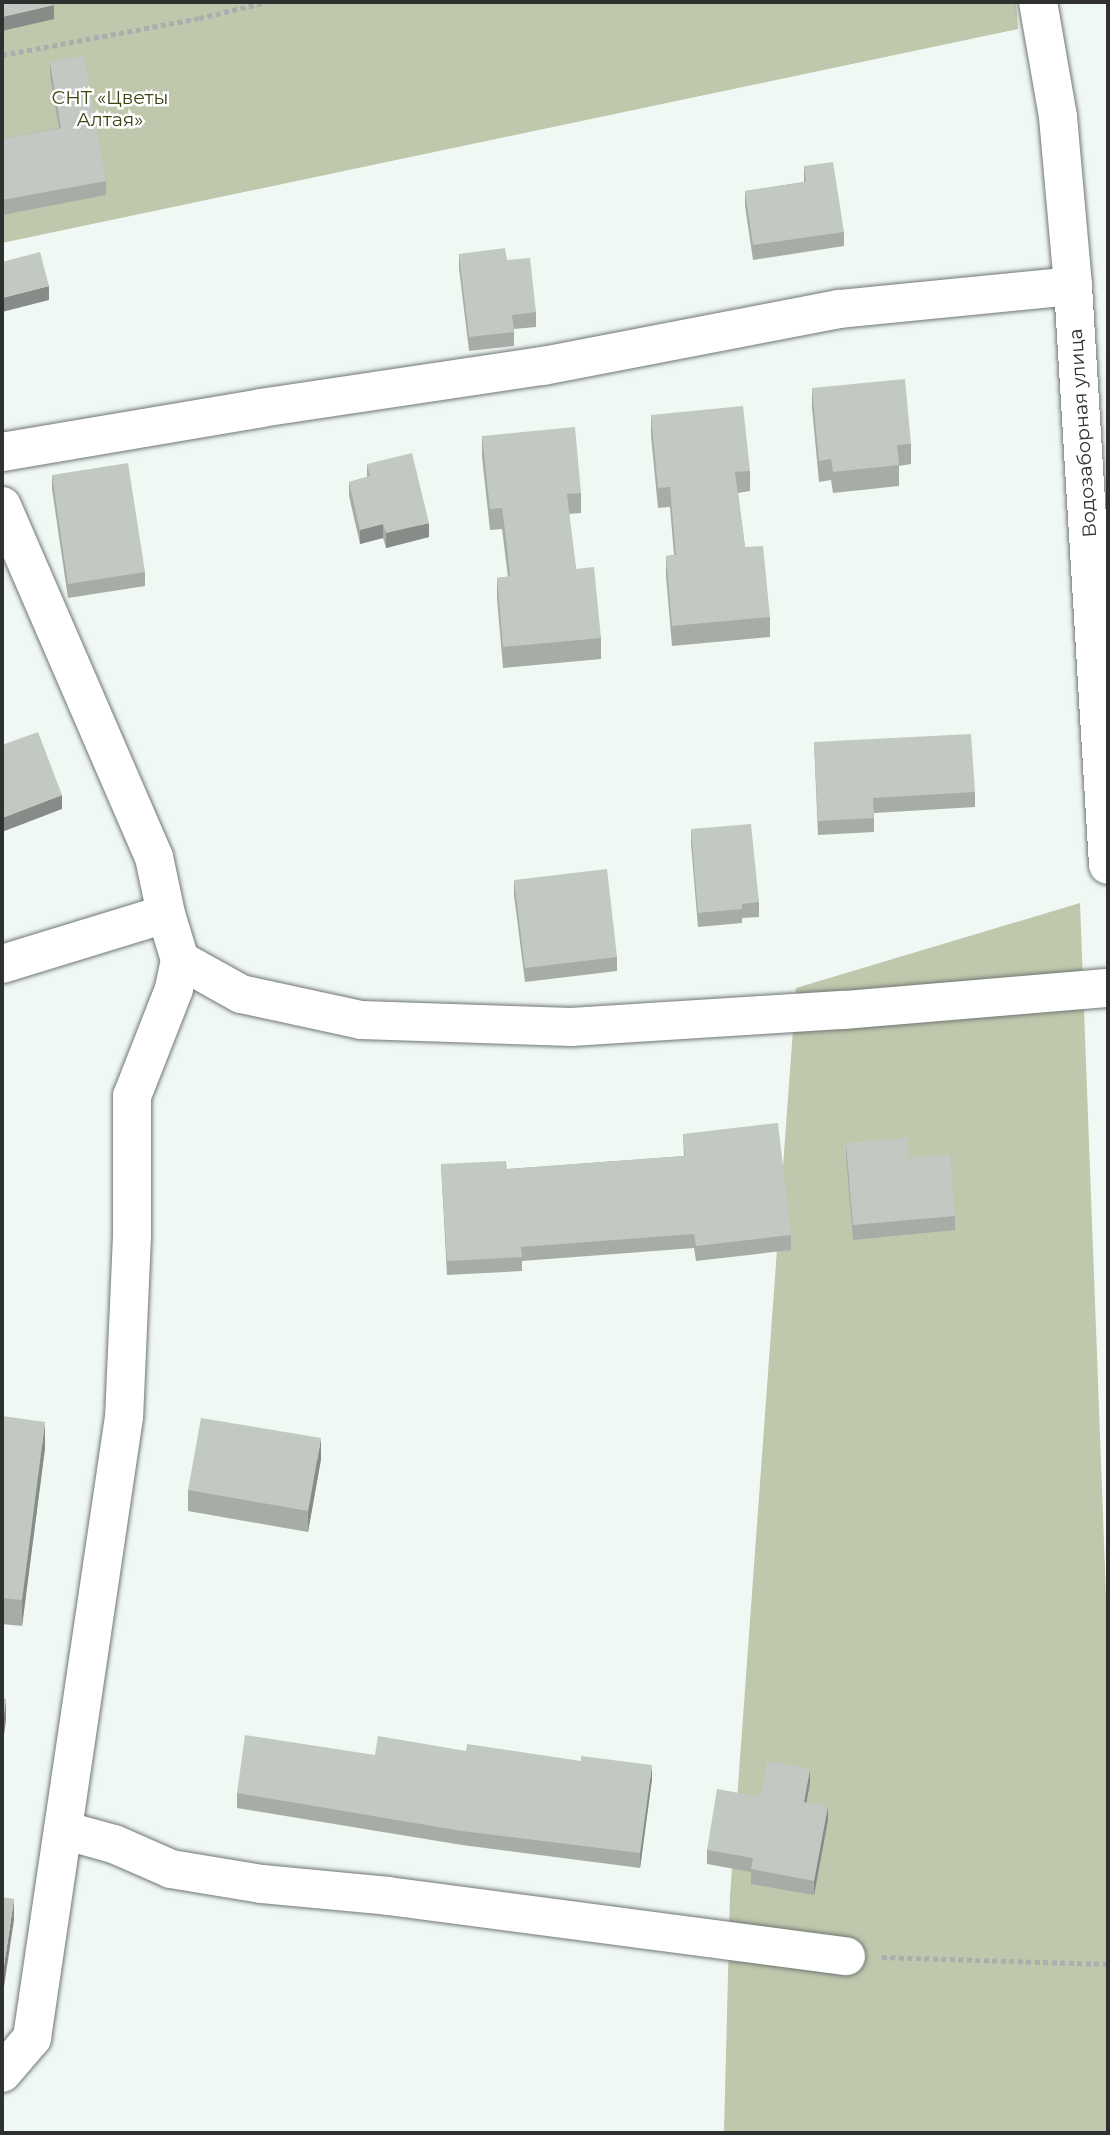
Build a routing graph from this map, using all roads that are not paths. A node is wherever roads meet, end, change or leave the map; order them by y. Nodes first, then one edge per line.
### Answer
1 (1038, 2) edge
2 (1073, 286) junction
3 (2, 453) edge
4 (2, 506) edge
5 (1108, 866) edge
6 (166, 915) junction
7 (180, 960) junction
8 (2, 964) edge
9 (1108, 988) edge
10 (63, 1830) junction
11 (846, 1956) road end
12 (2, 2073) edge

1 - 2 street, Водозаборная улица
2 - 3 street
2 - 5 street, Водозаборная улица
4 - 6 street
6 - 7 street
6 - 8 street
7 - 9 street
7 - 10 street
10 - 11 street
10 - 12 street

